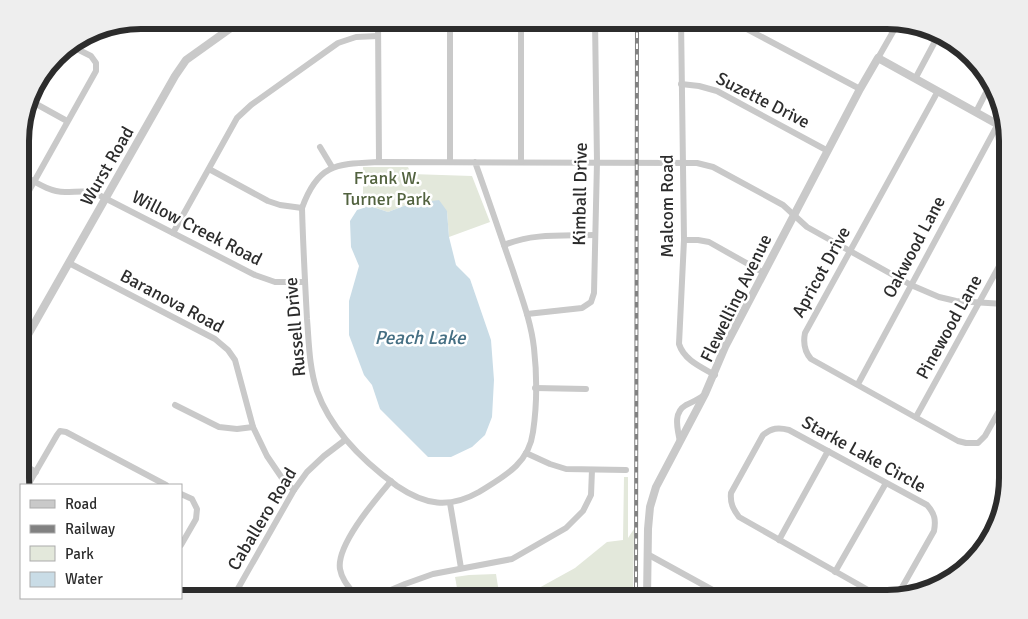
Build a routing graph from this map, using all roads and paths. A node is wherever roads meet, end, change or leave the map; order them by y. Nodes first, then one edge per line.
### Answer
1 (229, 29) edge
2 (378, 29) edge
3 (450, 29) edge
4 (521, 29) edge
5 (595, 29) edge
6 (681, 29) edge
7 (747, 29) edge
8 (894, 29) edge
9 (378, 36) junction
10 (936, 40) edge
11 (77, 49) edge
12 (878, 58) junction
13 (915, 79) junction
14 (681, 84) junction
15 (860, 89) junction
16 (938, 91) junction
17 (987, 91) edge
18 (35, 104) edge
19 (976, 112) junction
20 (67, 121) junction
21 (998, 124) joint
22 (320, 147) dead end
23 (828, 151) junction
24 (380, 162) junction
25 (450, 162) junction
26 (475, 162) junction
27 (521, 162) junction
28 (597, 162) junction
29 (682, 163) junction
30 (332, 167) junction
31 (209, 169) junction
32 (29, 178) edge
33 (35, 181) junction
34 (29, 191) edge
35 (106, 199) junction
36 (302, 208) junction
37 (794, 216) junction
38 (173, 233) junction
39 (594, 235) junction
40 (684, 240) junction
41 (504, 245) junction
42 (850, 251) junction
43 (69, 263) junction
44 (999, 266) edge
45 (764, 273) junction
46 (305, 282) junction
47 (911, 284) junction
48 (979, 303) junction
49 (999, 304) edge
50 (527, 314) junction
51 (29, 332) edge
52 (714, 375) junction
53 (858, 384) junction
54 (535, 388) junction
55 (586, 389) dead end
56 (705, 394) junction
57 (175, 405) dead end
58 (999, 411) edge
59 (916, 417) junction
60 (253, 427) junction
61 (345, 440) junction
62 (680, 442) junction
63 (828, 451) junction
64 (526, 453) junction
65 (29, 468) edge
66 (592, 470) junction
67 (626, 470) dead end
68 (36, 472) junction
69 (391, 481) junction
70 (29, 483) edge
71 (886, 483) junction
72 (164, 484) edge
73 (294, 490) junction
74 (182, 494) edge
75 (450, 503) junction
76 (779, 540) junction
77 (182, 543) edge
78 (649, 555) junction
79 (461, 568) junction
80 (835, 572) junction
81 (901, 589) edge
82 (237, 590) edge
83 (351, 590) edge
84 (391, 590) edge
85 (647, 590) edge
86 (713, 590) edge
87 (868, 590) edge

1 - 35 street, Wurst Road
2 - 9 street
3 - 25 street
4 - 27 street
5 - 28 street, Kimball Drive
6 - 14 street, Malcom Road
7 - 15 street
8 - 12 street, Flewelling Avenue
9 - 24 street
9 - 31 street
10 - 13 street
11 - 20 street
12 - 13 street
12 - 15 street, Flewelling Avenue
13 - 16 street
14 - 23 street, Suzette Drive
14 - 29 street, Malcom Road
15 - 23 street, Flewelling Avenue
16 - 19 street
16 - 42 street, Apricot Drive
17 - 19 street
18 - 20 street
19 - 21 street
20 - 33 street
21 - 47 street, Oakwood Lane
22 - 30 street
23 - 37 street, Flewelling Avenue
24 - 25 street
24 - 30 street
25 - 26 street
26 - 27 street
26 - 41 street, Russell Drive
27 - 28 street
28 - 29 street
28 - 39 street, Kimball Drive
29 - 37 street
29 - 40 street, Malcom Road
30 - 36 street, Russell Drive
31 - 36 street
31 - 38 street
32 - 33 street, Willow Creek Road
33 - 34 street
33 - 35 street, Willow Creek Road
35 - 38 street, Willow Creek Road
35 - 43 street, Wurst Road
36 - 46 street, Russell Drive
37 - 42 street
37 - 45 street, Flewelling Avenue
38 - 46 street, Willow Creek Road
39 - 41 street
39 - 50 street, Kimball Drive
40 - 45 street
40 - 52 street, Malcom Road
41 - 50 street, Russell Drive
42 - 47 street
42 - 53 street, Apricot Drive
43 - 51 street, Wurst Road
43 - 60 street, Baranova Road
44 - 48 street, Pinewood Lane
45 - 52 street, Flewelling Avenue
46 - 61 street, Russell Drive
47 - 48 street
47 - 53 street, Oakwood Lane
48 - 49 street
48 - 59 street, Pinewood Lane
50 - 54 street, Russell Drive
52 - 56 street, Flewelling Avenue
53 - 59 street, Apricot Drive
54 - 55 street
54 - 64 street, Russell Drive
56 - 62 street, Flewelling Avenue
56 - 62 street
57 - 60 street
58 - 59 street, Apricot Drive
60 - 73 street, Baranova Road
61 - 69 street, Russell Drive
61 - 73 street, Caballero Road
62 - 78 street, Flewelling Avenue
63 - 71 street, Starke Lake Circle
63 - 76 street
63 - 76 street, Starke Lake Circle
64 - 66 street
64 - 75 street, Russell Drive
65 - 68 street
66 - 67 street
66 - 79 street
68 - 70 street
68 - 72 street
69 - 75 street, Russell Drive
69 - 83 street
71 - 80 street
71 - 81 street, Starke Lake Circle
73 - 82 street, Caballero Road
74 - 77 street
75 - 79 street
76 - 80 street, Starke Lake Circle
78 - 85 street, Flewelling Avenue
78 - 86 street
79 - 84 street
80 - 87 street, Starke Lake Circle

